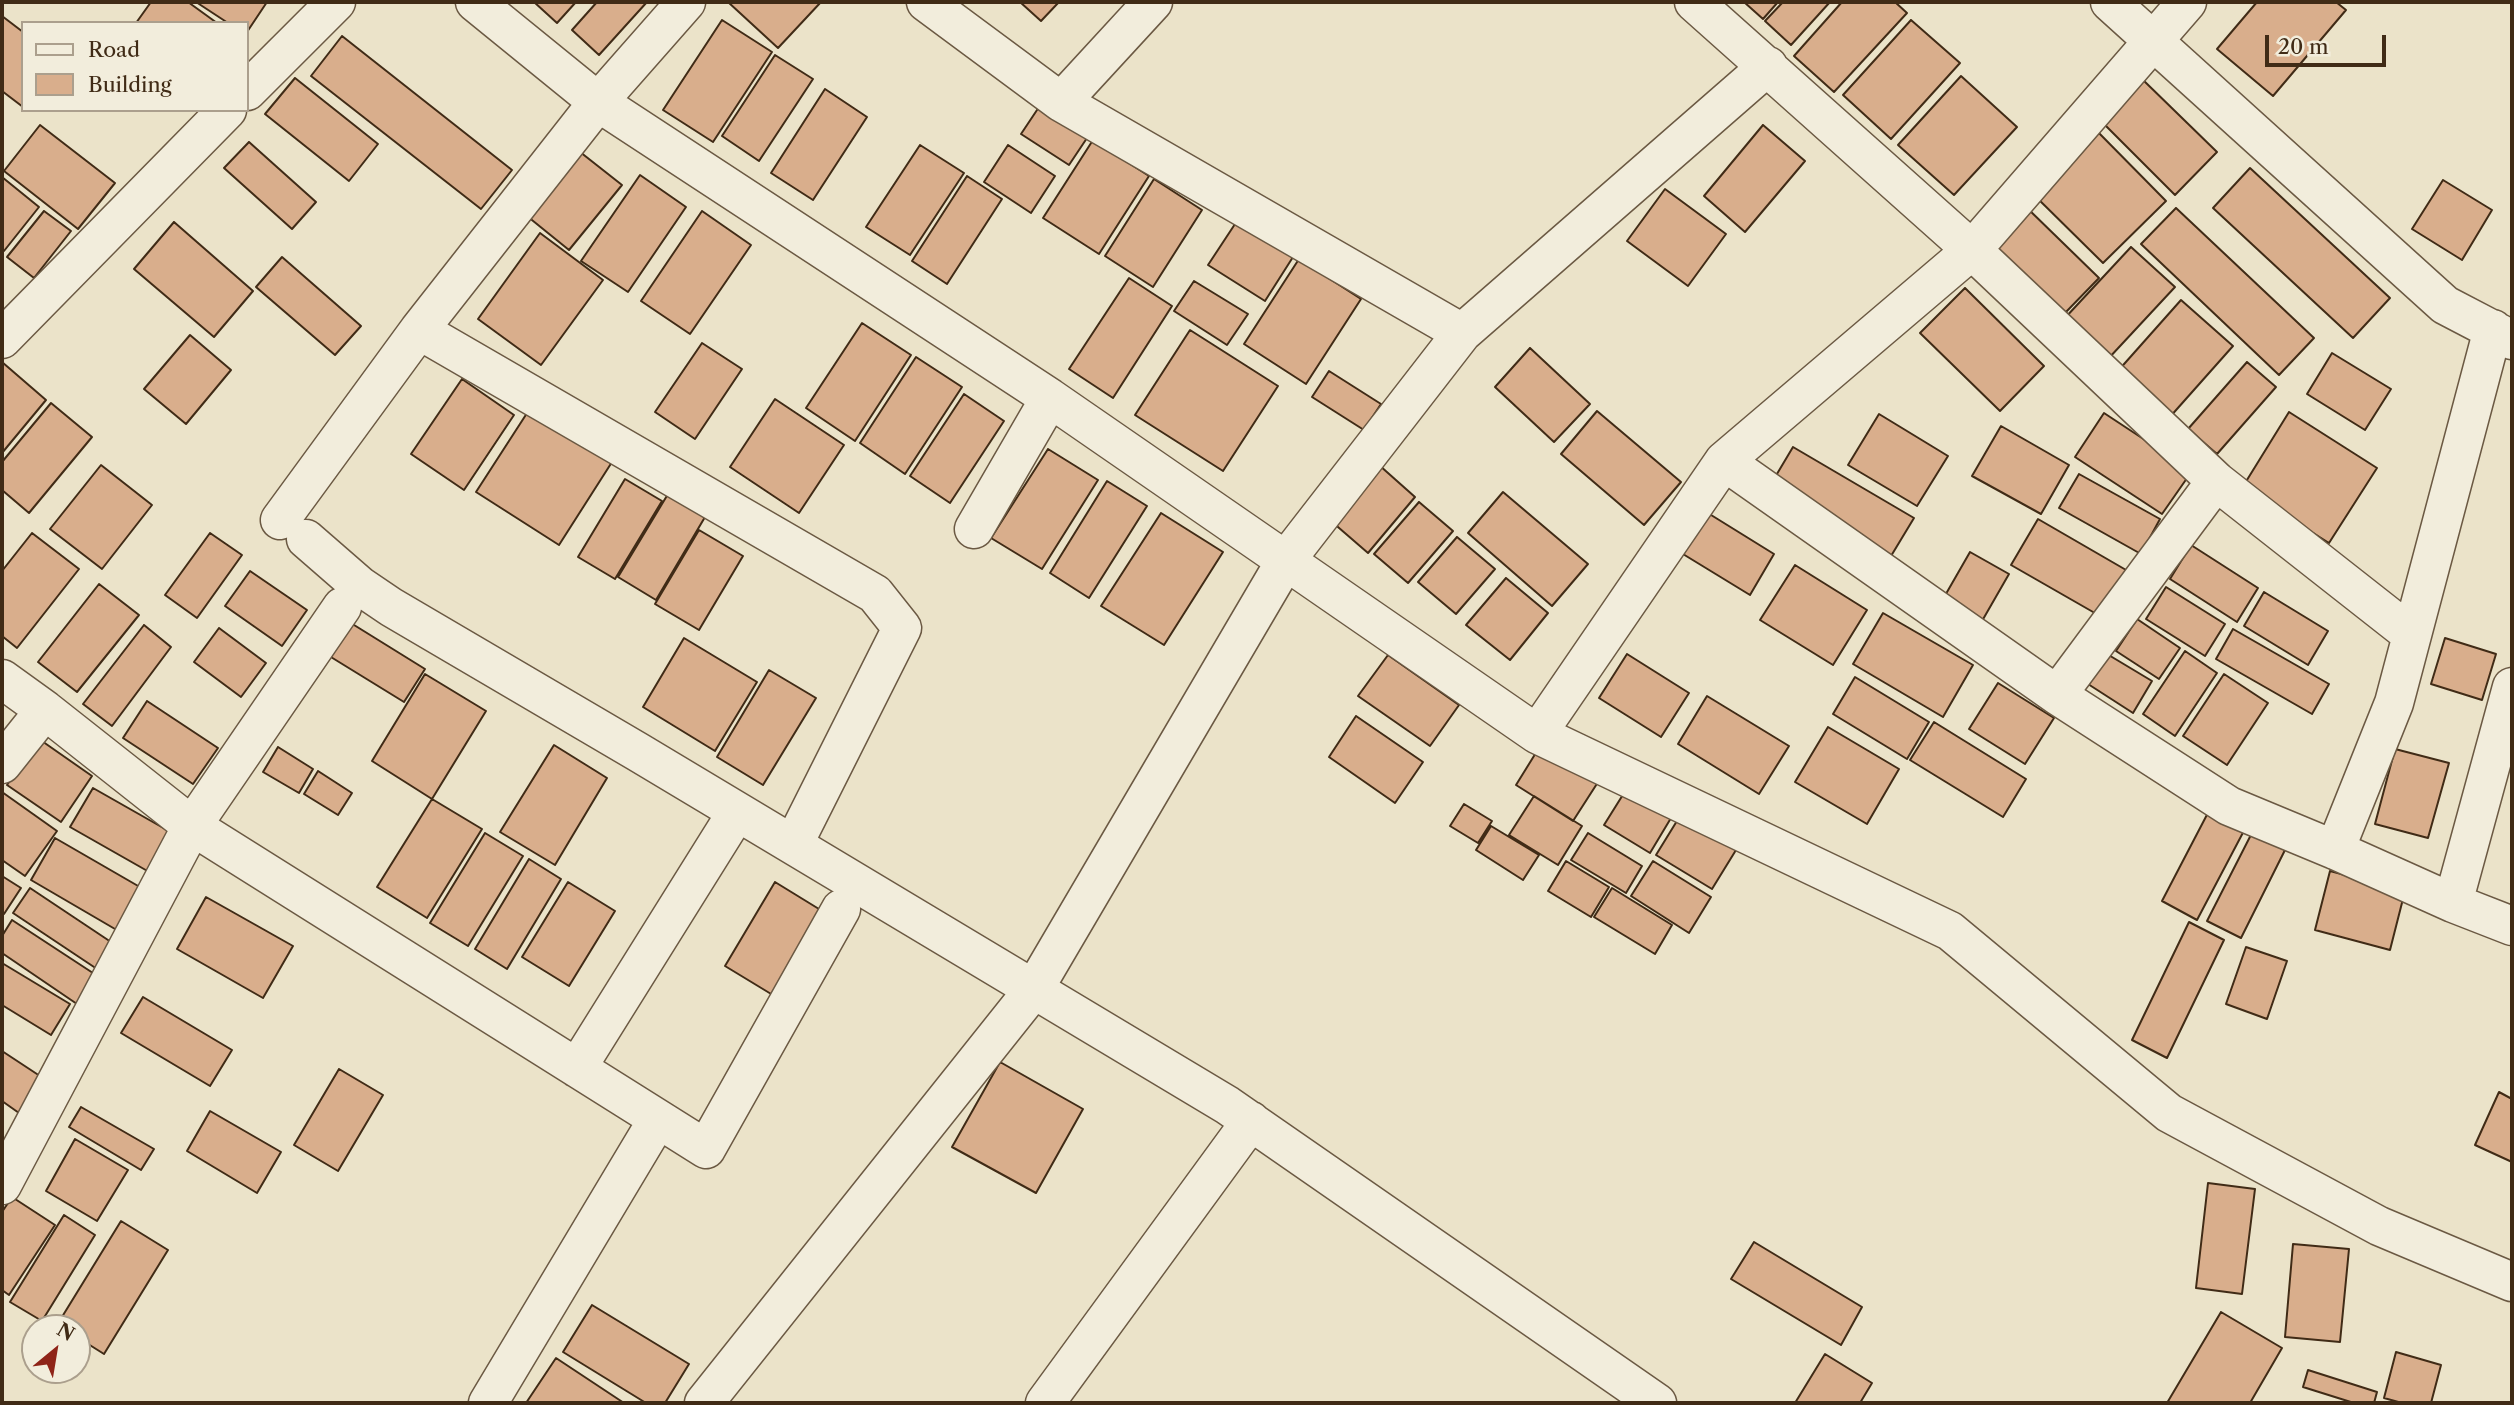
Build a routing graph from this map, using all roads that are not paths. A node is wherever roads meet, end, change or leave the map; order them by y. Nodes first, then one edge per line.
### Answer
1 (336, 2) edge
2 (475, 2) edge
3 (686, 2) edge
4 (926, 2) edge
5 (1153, 2) edge
6 (1694, 2) edge
7 (2110, 2) edge
8 (2187, 2) edge
9 (2152, 41) junction
10 (1768, 66) junction
11 (248, 90) edge
12 (598, 102) junction
13 (1061, 102) junction
14 (225, 112) edge
15 (1972, 250) junction
16 (419, 330) junction
17 (1462, 333) junction
18 (2502, 334) edge
19 (2, 339) edge
20 (1049, 398) junction
21 (1724, 461) junction
22 (2216, 481) junction
23 (974, 528) dead end
24 (1286, 560) junction
25 (342, 607) dead end
26 (2412, 635) junction
27 (2, 679) edge
28 (2512, 687) edge
29 (2057, 695) junction
30 (45, 710) junction
31 (1537, 734) junction
32 (2, 764) edge
33 (737, 811) junction
34 (192, 826) junction
35 (793, 845) junction
36 (2335, 849) junction
37 (2452, 903) junction
38 (841, 909) dead end
39 (2512, 926) edge
40 (1034, 989) junction
41 (577, 1068) junction
42 (658, 1119) junction
43 (1251, 1121) junction
44 (2, 1185) edge
45 (2512, 1282) edge
46 (488, 1403) edge
47 (704, 1403) edge
48 (1045, 1403) edge
49 (1657, 1403) edge

1 - 11 street
2 - 12 street
3 - 12 street
4 - 13 street
5 - 13 street
6 - 10 street
7 - 9 street
8 - 9 street
9 - 15 street
9 - 18 street
10 - 15 street
10 - 17 street
12 - 16 street
12 - 20 street
13 - 17 street
14 - 19 street
15 - 21 street
15 - 22 street
16 - 33 street
16 - 35 street
17 - 24 street
18 - 26 street
20 - 23 street
20 - 24 street
21 - 29 street
21 - 31 street
22 - 26 street
22 - 29 street
24 - 31 street
24 - 40 street
25 - 34 street
26 - 36 street
27 - 30 street
28 - 37 street
29 - 36 street
30 - 32 street
30 - 34 street
31 - 45 street
33 - 35 street
33 - 41 street
34 - 41 street
34 - 44 street
35 - 40 street
36 - 37 street
37 - 39 street
38 - 42 street
40 - 43 street
40 - 47 street
41 - 42 street
42 - 46 street
43 - 48 street
43 - 49 street

